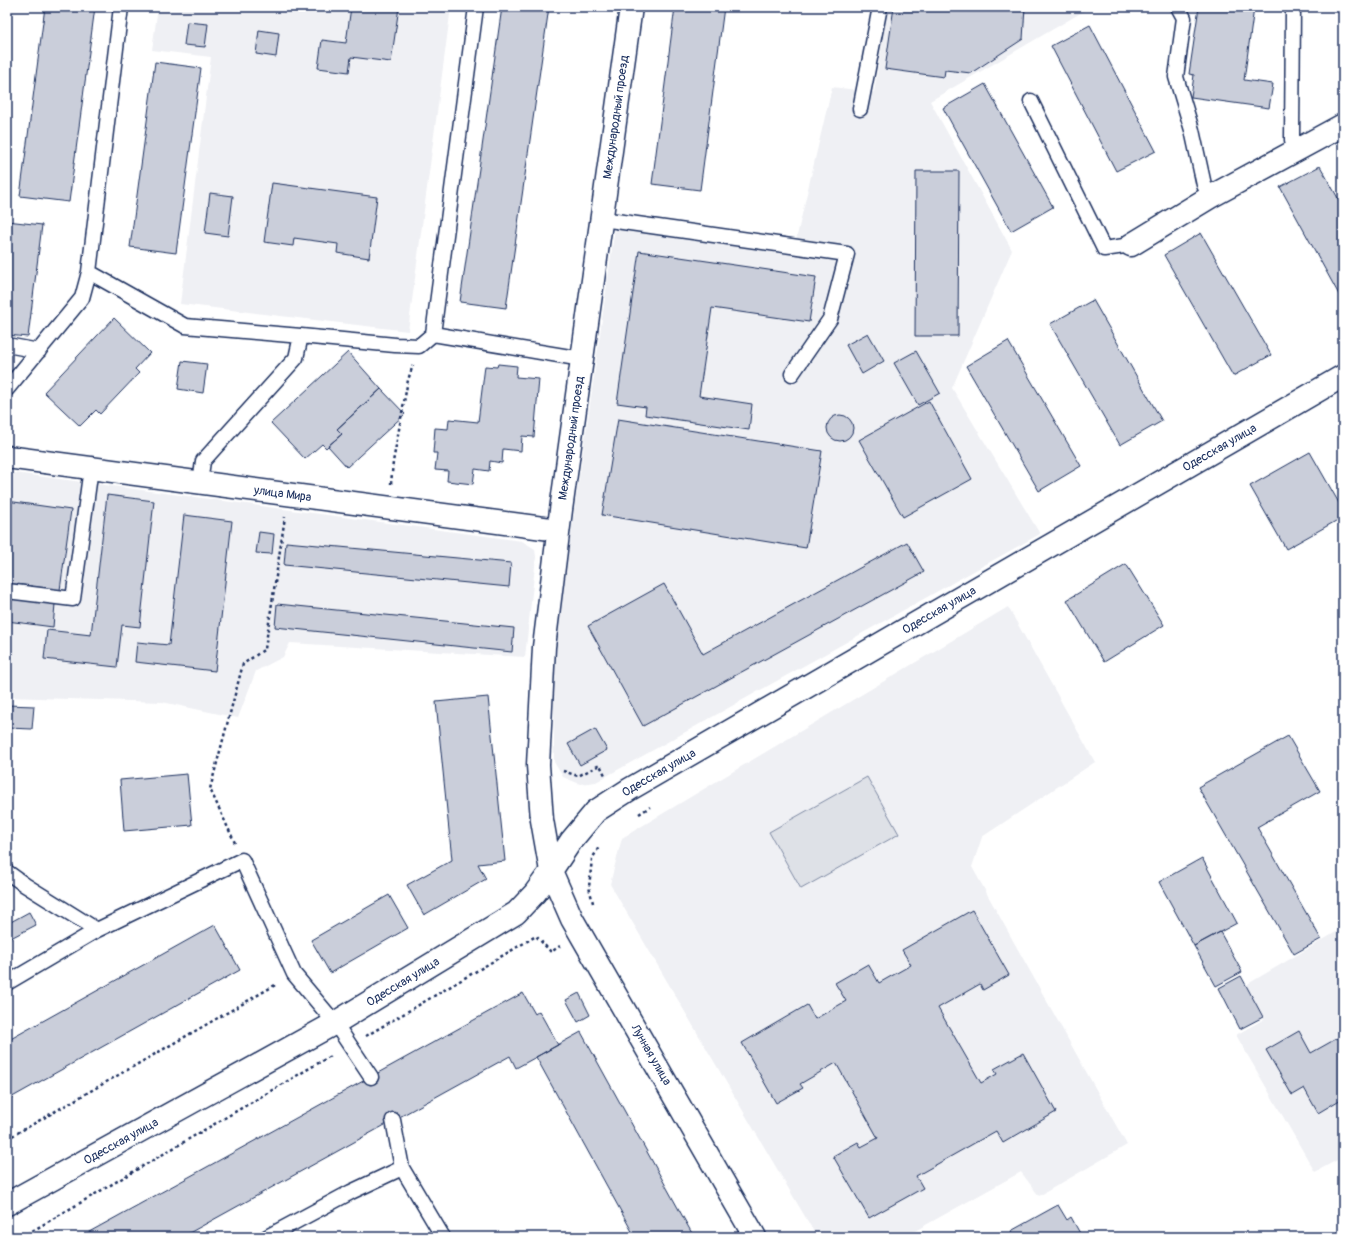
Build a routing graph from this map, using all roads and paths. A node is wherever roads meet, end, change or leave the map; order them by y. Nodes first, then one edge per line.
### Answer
1 (121, 7) edge
2 (476, 7) edge
3 (631, 7) edge
4 (880, 7) edge
5 (1178, 7) edge
6 (1293, 7) edge
7 (1031, 101) dead end
8 (860, 109) dead end
9 (1343, 125) edge
10 (1297, 150) junction
11 (1210, 197) junction
12 (602, 219) junction
13 (1131, 245) joint
14 (89, 272) junction
15 (433, 334) junction
16 (300, 336) junction
17 (7, 345) edge
18 (420, 346) junction
19 (39, 351) junction
20 (582, 358) junction
21 (792, 374) dead end
22 (1343, 376) edge
23 (7, 389) edge
24 (7, 457) edge
25 (91, 468) junction
26 (200, 483) junction
27 (391, 485) dead end
28 (288, 494) junction
29 (558, 530) junction
30 (7, 591) edge
31 (559, 770) dead end
32 (617, 797) junction
33 (656, 804) dead end
34 (600, 846) dead end
35 (242, 860) junction
36 (551, 871) junction
37 (7, 872) edge
38 (593, 904) dead end
39 (97, 930) junction
40 (581, 934) junction
41 (294, 974) junction
42 (7, 983) edge
43 (335, 1023) junction
44 (350, 1045) junction
45 (371, 1077) dead end
46 (393, 1120) dead end
47 (7, 1139) edge
48 (402, 1168) junction
49 (7, 1204) edge
50 (22, 1237) edge
51 (267, 1237) edge
52 (443, 1237) edge
53 (755, 1237) edge

1 - 14 lane
2 - 15 lane
3 - 12 street, Международный проезд
4 - 8 lane
5 - 11 lane
6 - 10 lane
7 - 13 lane
9 - 10 street
10 - 11 street
11 - 13 street
12 - 20 street, Международный проезд
12 - 21 lane
14 - 16 lane
14 - 19 lane
15 - 18 lane
15 - 20 lane
16 - 18 lane
16 - 26 lane
17 - 19 lane
18 - 27 path
19 - 23 lane
20 - 29 street, Международный проезд
22 - 32 street, Одесская улица
24 - 25 street, улица Мира
25 - 26 street, улица Мира
25 - 30 lane
26 - 28 street, улица Мира
28 - 29 street, улица Мира
28 - 35 path
29 - 36 street, Международный проезд
31 - 32 path
32 - 33 path
32 - 36 street, Одесская улица
34 - 38 path
35 - 39 lane
35 - 41 lane
36 - 40 street, Лунная улица
36 - 43 street, Одесская улица
37 - 39 lane
39 - 42 lane
40 - 44 path
40 - 53 street, Лунная улица
41 - 43 lane
41 - 47 path
43 - 44 lane
43 - 49 street, Одесская улица
44 - 45 lane
44 - 50 path
46 - 48 lane
48 - 51 lane
48 - 52 lane

